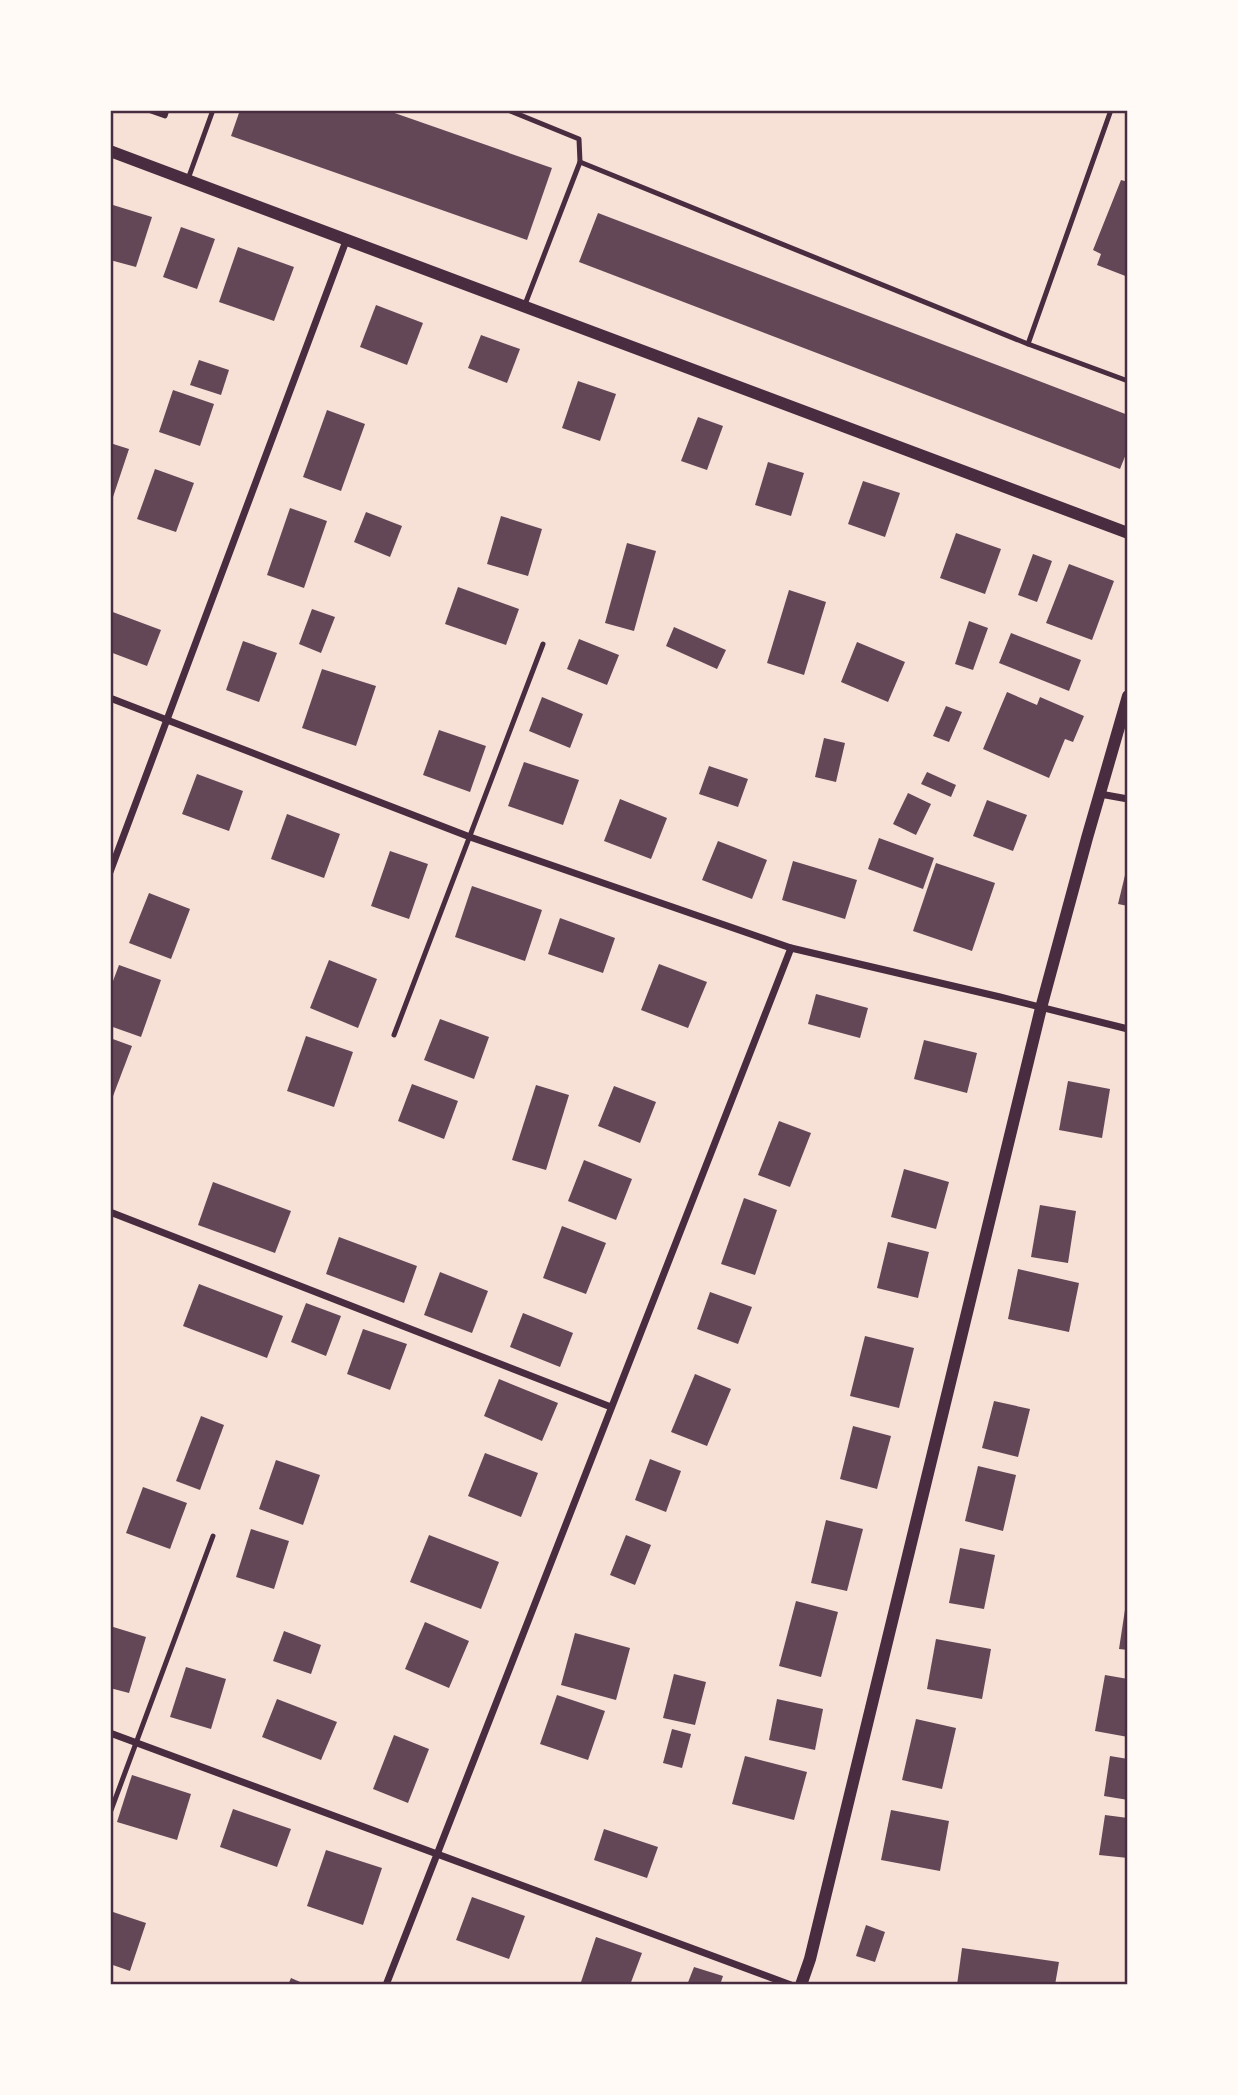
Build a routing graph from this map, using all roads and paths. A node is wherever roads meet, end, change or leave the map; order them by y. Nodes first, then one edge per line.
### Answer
1 (148, 110) edge
2 (167, 110) edge
3 (213, 110) edge
4 (508, 110) edge
5 (1111, 110) edge
6 (110, 151) edge
7 (580, 162) junction
8 (188, 179) junction
9 (346, 241) junction
10 (524, 307) junction
11 (1028, 344) junction
12 (1128, 381) edge
13 (1128, 533) edge
14 (543, 645) dead end
15 (1128, 696) edge
16 (110, 698) edge
17 (167, 719) junction
18 (1100, 794) junction
19 (1128, 799) edge
20 (470, 837) junction
21 (110, 872) edge
22 (791, 948) junction
23 (1041, 1008) junction
24 (1128, 1029) edge
25 (394, 1035) dead end
26 (110, 1212) edge
27 (611, 1407) junction
28 (213, 1536) dead end
29 (110, 1733) edge
30 (137, 1743) junction
31 (110, 1812) edge
32 (438, 1854) junction
33 (386, 1985) edge
34 (792, 1985) edge
35 (801, 1985) edge

1 - 2 lane
3 - 8 lane
4 - 7 lane
5 - 11 lane
6 - 8 street
7 - 10 lane
7 - 11 lane
8 - 9 street
9 - 10 street
9 - 17 street
10 - 13 street
11 - 12 lane
14 - 20 lane
15 - 18 street
16 - 17 street
17 - 20 street
17 - 21 street
18 - 19 street
18 - 23 street
20 - 22 street
20 - 25 lane
22 - 23 street
22 - 27 street
23 - 24 street
23 - 35 street
26 - 27 street
27 - 32 street
28 - 30 lane
29 - 30 street
30 - 31 lane
30 - 32 street
32 - 33 street
32 - 34 street

